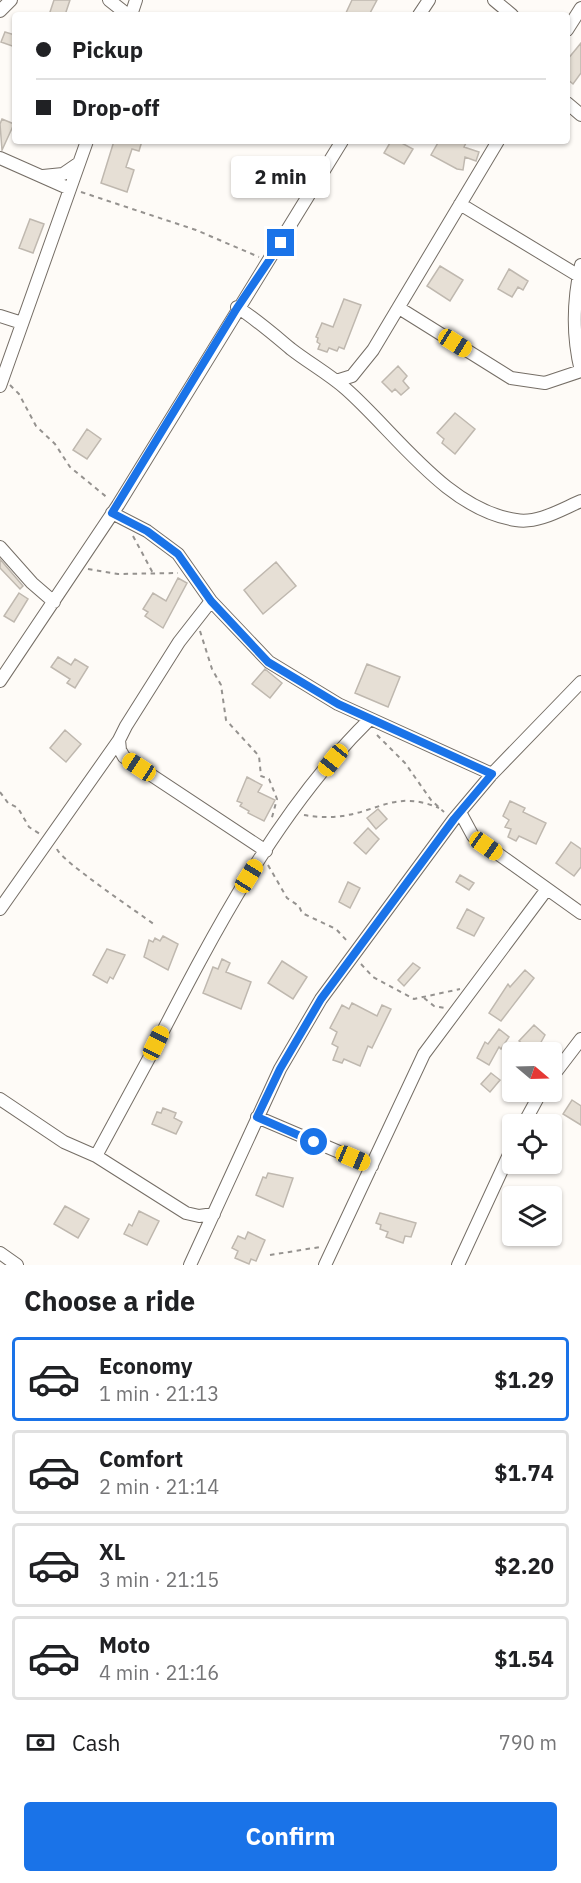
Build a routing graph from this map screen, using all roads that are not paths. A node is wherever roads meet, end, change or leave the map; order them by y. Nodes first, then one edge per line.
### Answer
1 (11, 0) edge
2 (109, 0) edge
3 (494, 0) edge
4 (581, 8) edge
5 (0, 11) edge
6 (126, 12) edge
7 (508, 12) edge
8 (570, 25) edge
9 (86, 144) edge
10 (340, 144) edge
11 (496, 144) edge
12 (0, 158) edge
13 (80, 163) junction
14 (42, 177) junction
15 (70, 189) junction
16 (460, 204) junction
17 (580, 270) edge
18 (237, 308) junction
19 (399, 308) junction
20 (0, 316) edge
21 (22, 324) junction
22 (360, 368) junction
23 (581, 371) edge
24 (336, 381) junction
25 (2, 383) edge
26 (358, 402) junction
27 (581, 501) edge
28 (115, 509) junction
29 (0, 547) edge
30 (211, 601) junction
31 (54, 602) junction
32 (0, 681) edge
33 (581, 682) edge
34 (368, 721) junction
35 (119, 740) junction
36 (492, 774) junction
37 (457, 815) junction
38 (264, 853) junction
39 (547, 889) junction
40 (0, 909) edge
41 (581, 914) edge
42 (581, 1039) edge
43 (562, 1064) edge
44 (0, 1099) edge
45 (257, 1117) junction
46 (96, 1156) junction
47 (372, 1166) junction
48 (502, 1170) edge
49 (214, 1214) junction
50 (0, 1254) edge
51 (16, 1265) edge
52 (190, 1265) edge
53 (325, 1265) edge
54 (458, 1265) edge

1 - 5 street
2 - 6 street
3 - 7 street
4 - 8 street
9 - 13 street
10 - 18 street
11 - 16 street
12 - 14 street
13 - 14 street
13 - 15 street
14 - 15 street
15 - 21 street
16 - 17 street
16 - 19 street
17 - 23 street
18 - 24 street
18 - 28 street
19 - 22 street
19 - 23 street
20 - 21 street
21 - 25 street
22 - 24 street
22 - 26 street
24 - 26 street
26 - 27 street
28 - 30 street
28 - 31 street
29 - 31 street
30 - 34 street
30 - 35 street
31 - 32 street
33 - 36 street
34 - 36 street
34 - 38 street
35 - 38 street
35 - 40 street
36 - 37 street
37 - 39 street
37 - 45 street
38 - 46 street
39 - 41 street
39 - 47 street
42 - 43 street
44 - 46 street
45 - 47 street
45 - 49 street
46 - 49 street
47 - 53 street
48 - 54 street
49 - 52 street
50 - 51 street

